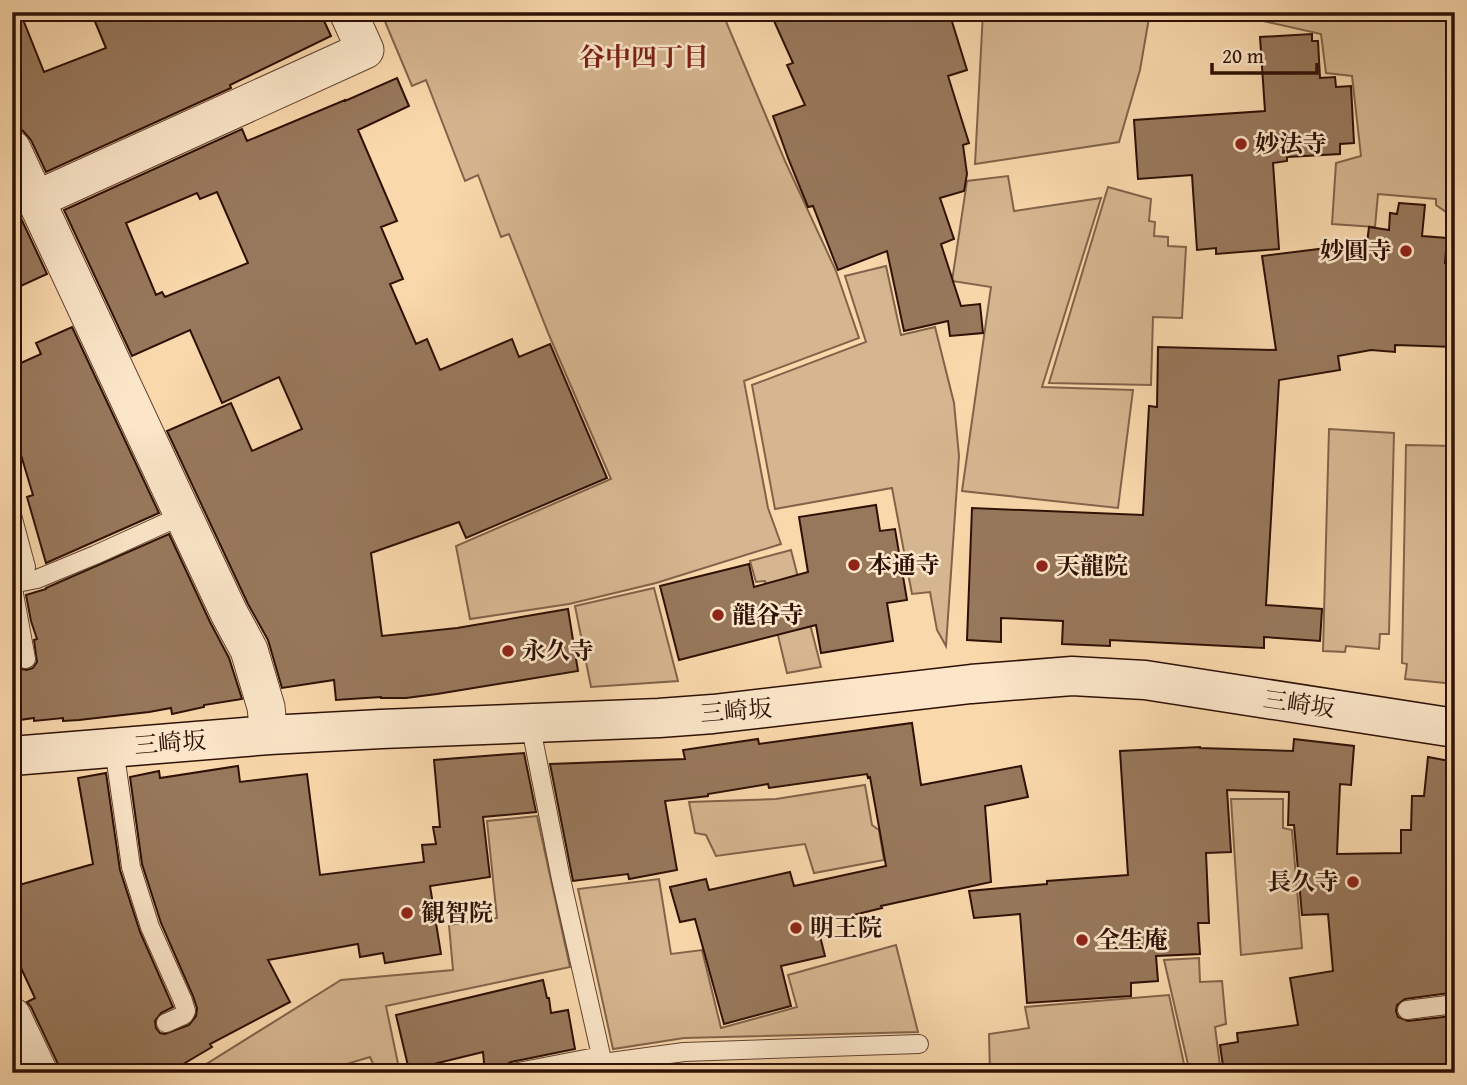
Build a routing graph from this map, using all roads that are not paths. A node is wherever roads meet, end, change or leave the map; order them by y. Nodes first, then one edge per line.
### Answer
1 (348, 12) edge
2 (12, 149) edge
3 (35, 200) junction
4 (12, 515) edge
5 (183, 515) junction
6 (12, 556) edge
7 (21, 582) edge
8 (26, 659) dead end
9 (530, 723) junction
10 (1455, 727) edge
11 (269, 735) junction
12 (114, 748) junction
13 (12, 756) edge
14 (1455, 1004) edge
15 (1407, 1010) dead end
16 (12, 1016) edge
17 (166, 1023) dead end
18 (919, 1044) dead end
19 (603, 1064) edge
20 (39, 1073) edge
21 (513, 1073) edge

1 - 3 street
2 - 3 street
3 - 5 street
4 - 7 lane
5 - 7 lane
5 - 11 street
6 - 7 lane
7 - 8 lane
9 - 10 main road, 三崎坂
9 - 11 main road, 三崎坂
9 - 19 lane
11 - 12 main road, 三崎坂
12 - 13 main road, 三崎坂
12 - 17 lane
14 - 15 lane
16 - 20 street
18 - 19 lane
19 - 21 lane

